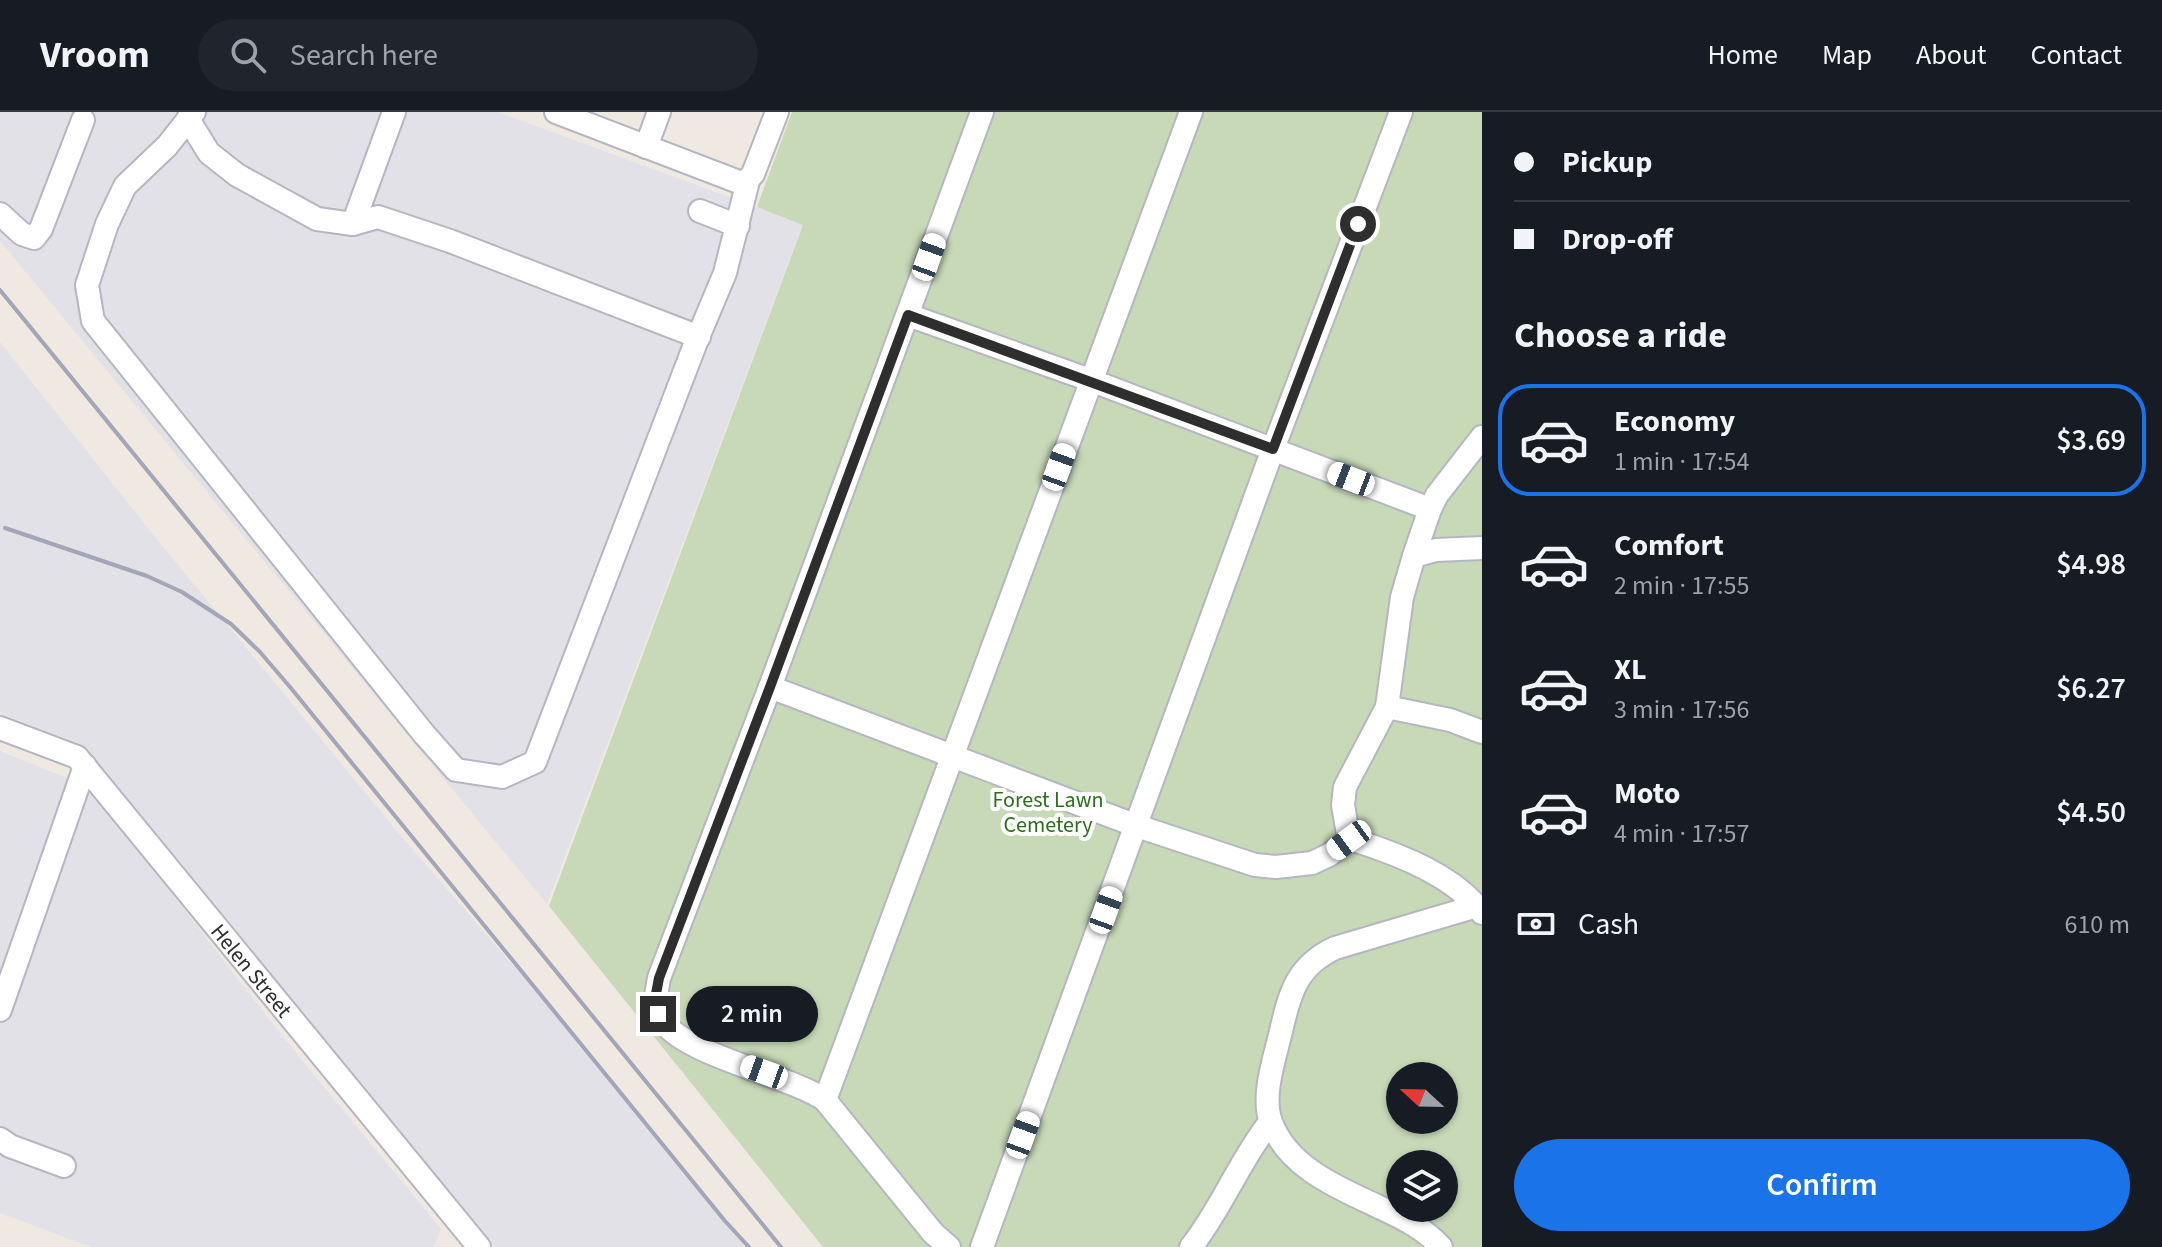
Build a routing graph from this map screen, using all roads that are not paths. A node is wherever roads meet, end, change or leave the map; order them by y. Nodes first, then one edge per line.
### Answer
1 (394, 112) edge
2 (556, 112) edge
3 (659, 112) edge
4 (777, 112) edge
5 (982, 112) edge
6 (1191, 112) edge
7 (1401, 112) edge
8 (191, 116) edge
9 (83, 120) dead end
10 (646, 147) junction
11 (743, 182) junction
12 (700, 211) dead end
13 (0, 214) edge
14 (353, 224) junction
15 (738, 226) junction
16 (908, 315) junction
17 (699, 337) junction
18 (1090, 380) junction
19 (1482, 437) edge
20 (1273, 449) junction
21 (1430, 509) junction
22 (1482, 548) edge
23 (1414, 556) junction
24 (770, 687) junction
25 (1387, 707) junction
26 (0, 728) edge
27 (1482, 732) edge
28 (953, 757) junction
29 (85, 766) junction
30 (1137, 826) junction
31 (1349, 840) junction
32 (1479, 910) edge
33 (0, 1010) edge
34 (825, 1100) junction
35 (1270, 1122) junction
36 (0, 1139) edge
37 (64, 1166) dead end
38 (479, 1247) edge
39 (949, 1247) edge
40 (982, 1247) edge
41 (1191, 1247) edge
42 (1441, 1247) edge

1 - 14 street
2 - 10 street
3 - 10 street
4 - 11 street
5 - 16 street
6 - 18 street
7 - 20 street
8 - 14 street
8 - 17 street
9 - 13 street
10 - 11 street
11 - 15 street
12 - 15 street
14 - 17 street
15 - 17 street
16 - 18 street
16 - 24 street
18 - 20 street
18 - 28 street
19 - 21 street
20 - 21 street
20 - 30 street
21 - 23 street
22 - 23 street
23 - 25 street
24 - 28 street
24 - 34 street
25 - 27 street
25 - 31 street
26 - 29 street, Helen Street
28 - 30 street
28 - 34 street
29 - 33 street
29 - 38 street, Helen Street
30 - 31 street
30 - 40 street
31 - 32 street
32 - 35 street
34 - 39 street
35 - 41 street
35 - 42 street
36 - 37 street

